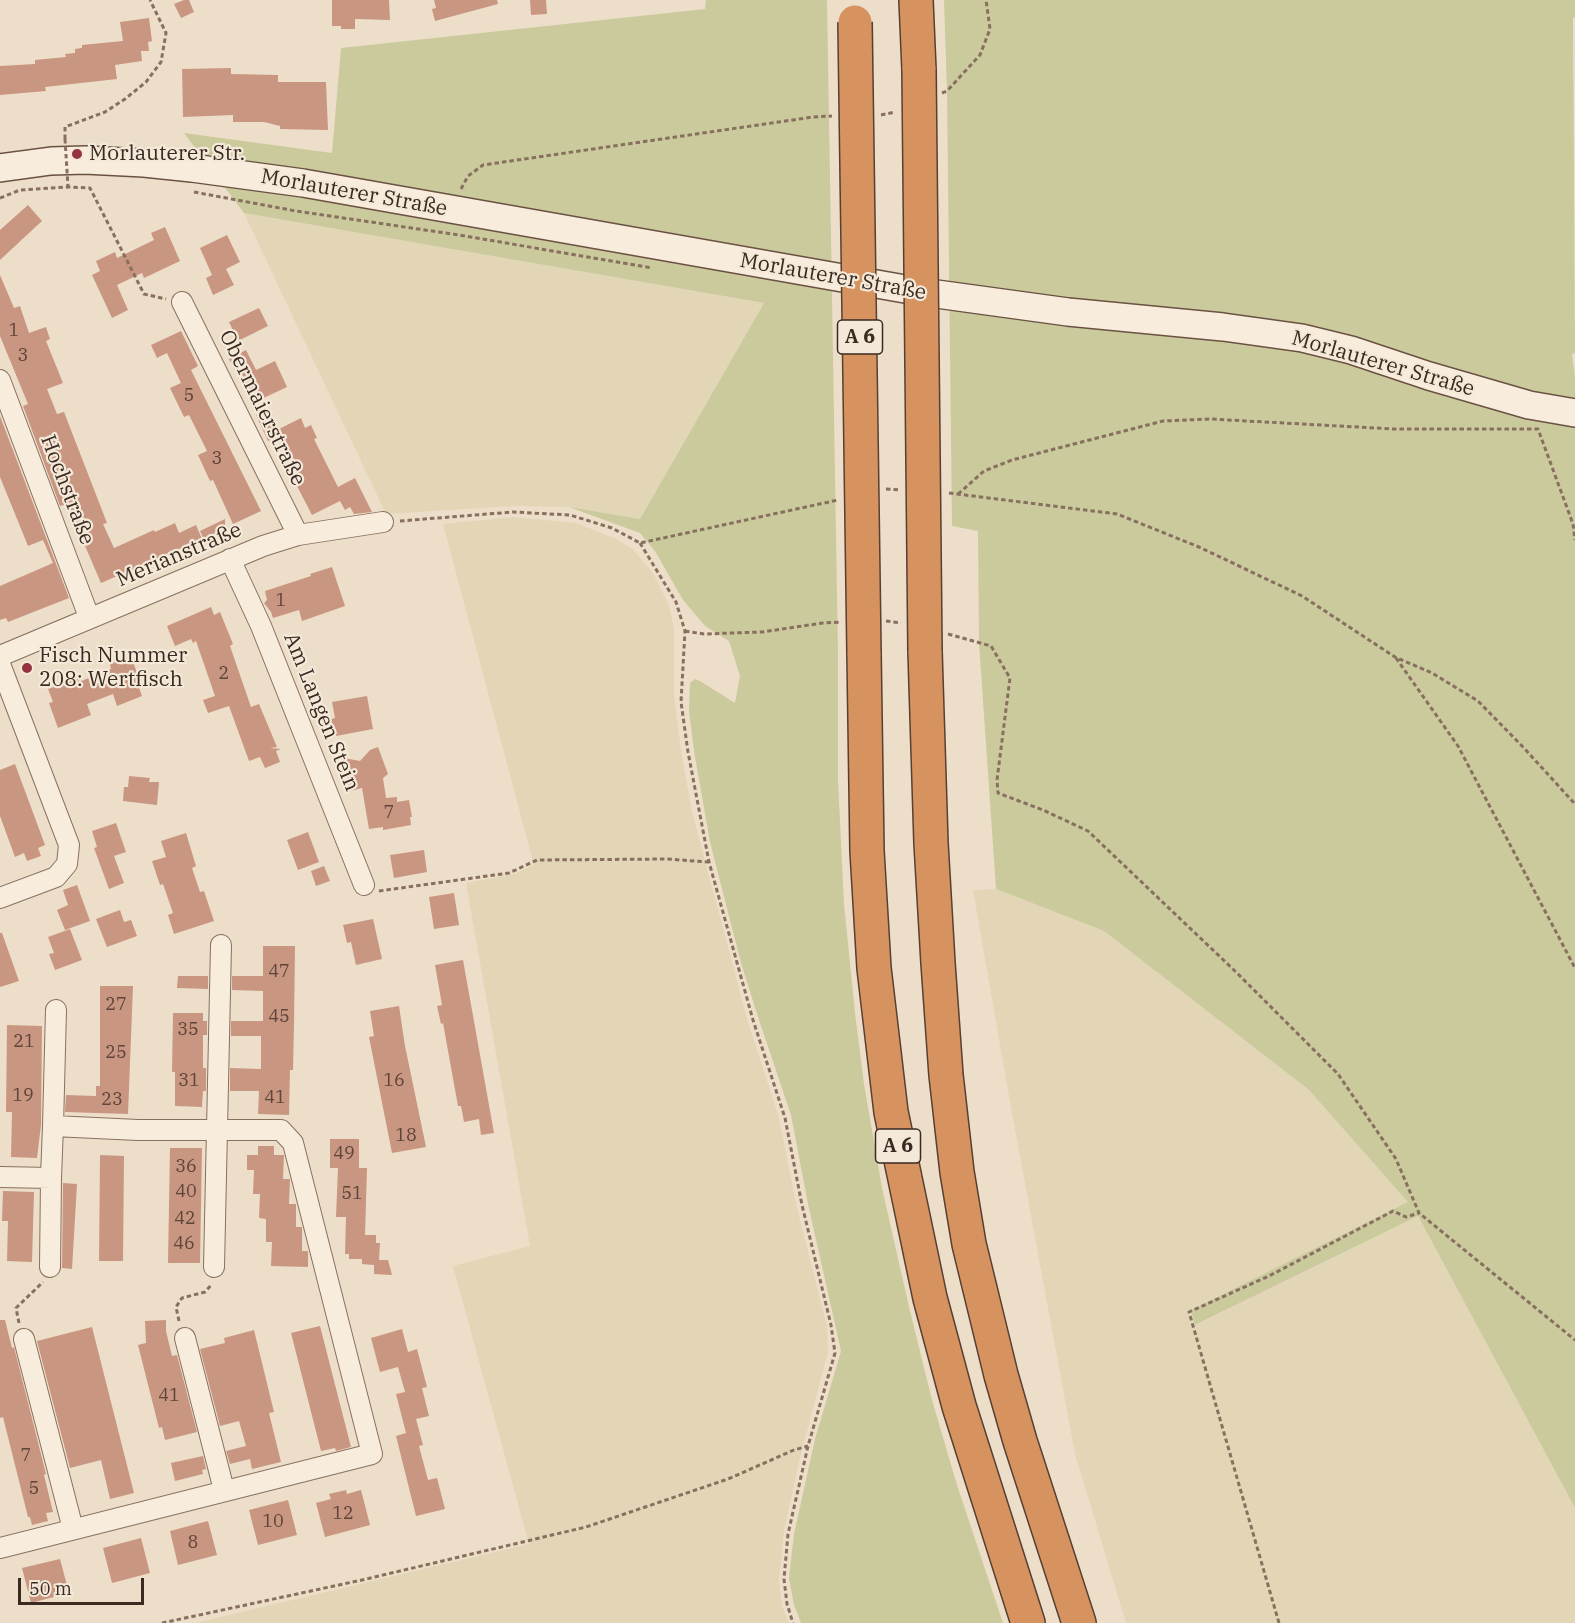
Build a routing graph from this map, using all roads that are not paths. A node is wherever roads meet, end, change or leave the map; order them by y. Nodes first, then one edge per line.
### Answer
1 (916, 0) edge
2 (855, 11) edge
3 (0, 168) edge
4 (182, 302) road end
5 (0, 380) edge
6 (1575, 413) edge
7 (383, 522) road end
8 (298, 535) junction
9 (230, 559) junction
10 (89, 617) junction
11 (0, 656) edge
12 (0, 664) edge
13 (364, 885) road end
14 (0, 898) edge
15 (221, 945) dead end
16 (56, 1010) dead end
17 (53, 1126) junction
18 (217, 1130) junction
19 (0, 1177) edge
20 (51, 1178) junction
21 (50, 1267) road end
22 (214, 1268) road end
23 (185, 1338) road end
24 (24, 1339) road end
25 (224, 1490) junction
26 (73, 1529) junction
27 (0, 1548) edge
28 (1028, 1623) edge
29 (1079, 1623) edge

1 - 29 highway, A 6, bridge
2 - 28 highway, A 6, bridge
3 - 6 street, Morlauterer Straße
4 - 8 street, Obermaierstraße
5 - 10 street, Hochstraße
7 - 8 street, Merianstraße
8 - 9 street, Merianstraße
9 - 10 street, Merianstraße
9 - 13 street, Am Langen Stein
10 - 11 street, Merianstraße
12 - 14 street
15 - 18 street
16 - 17 street
17 - 18 street
17 - 20 street
18 - 22 street
18 - 25 street
19 - 20 street
20 - 21 street
23 - 25 street
24 - 26 street
25 - 26 street
26 - 27 street

